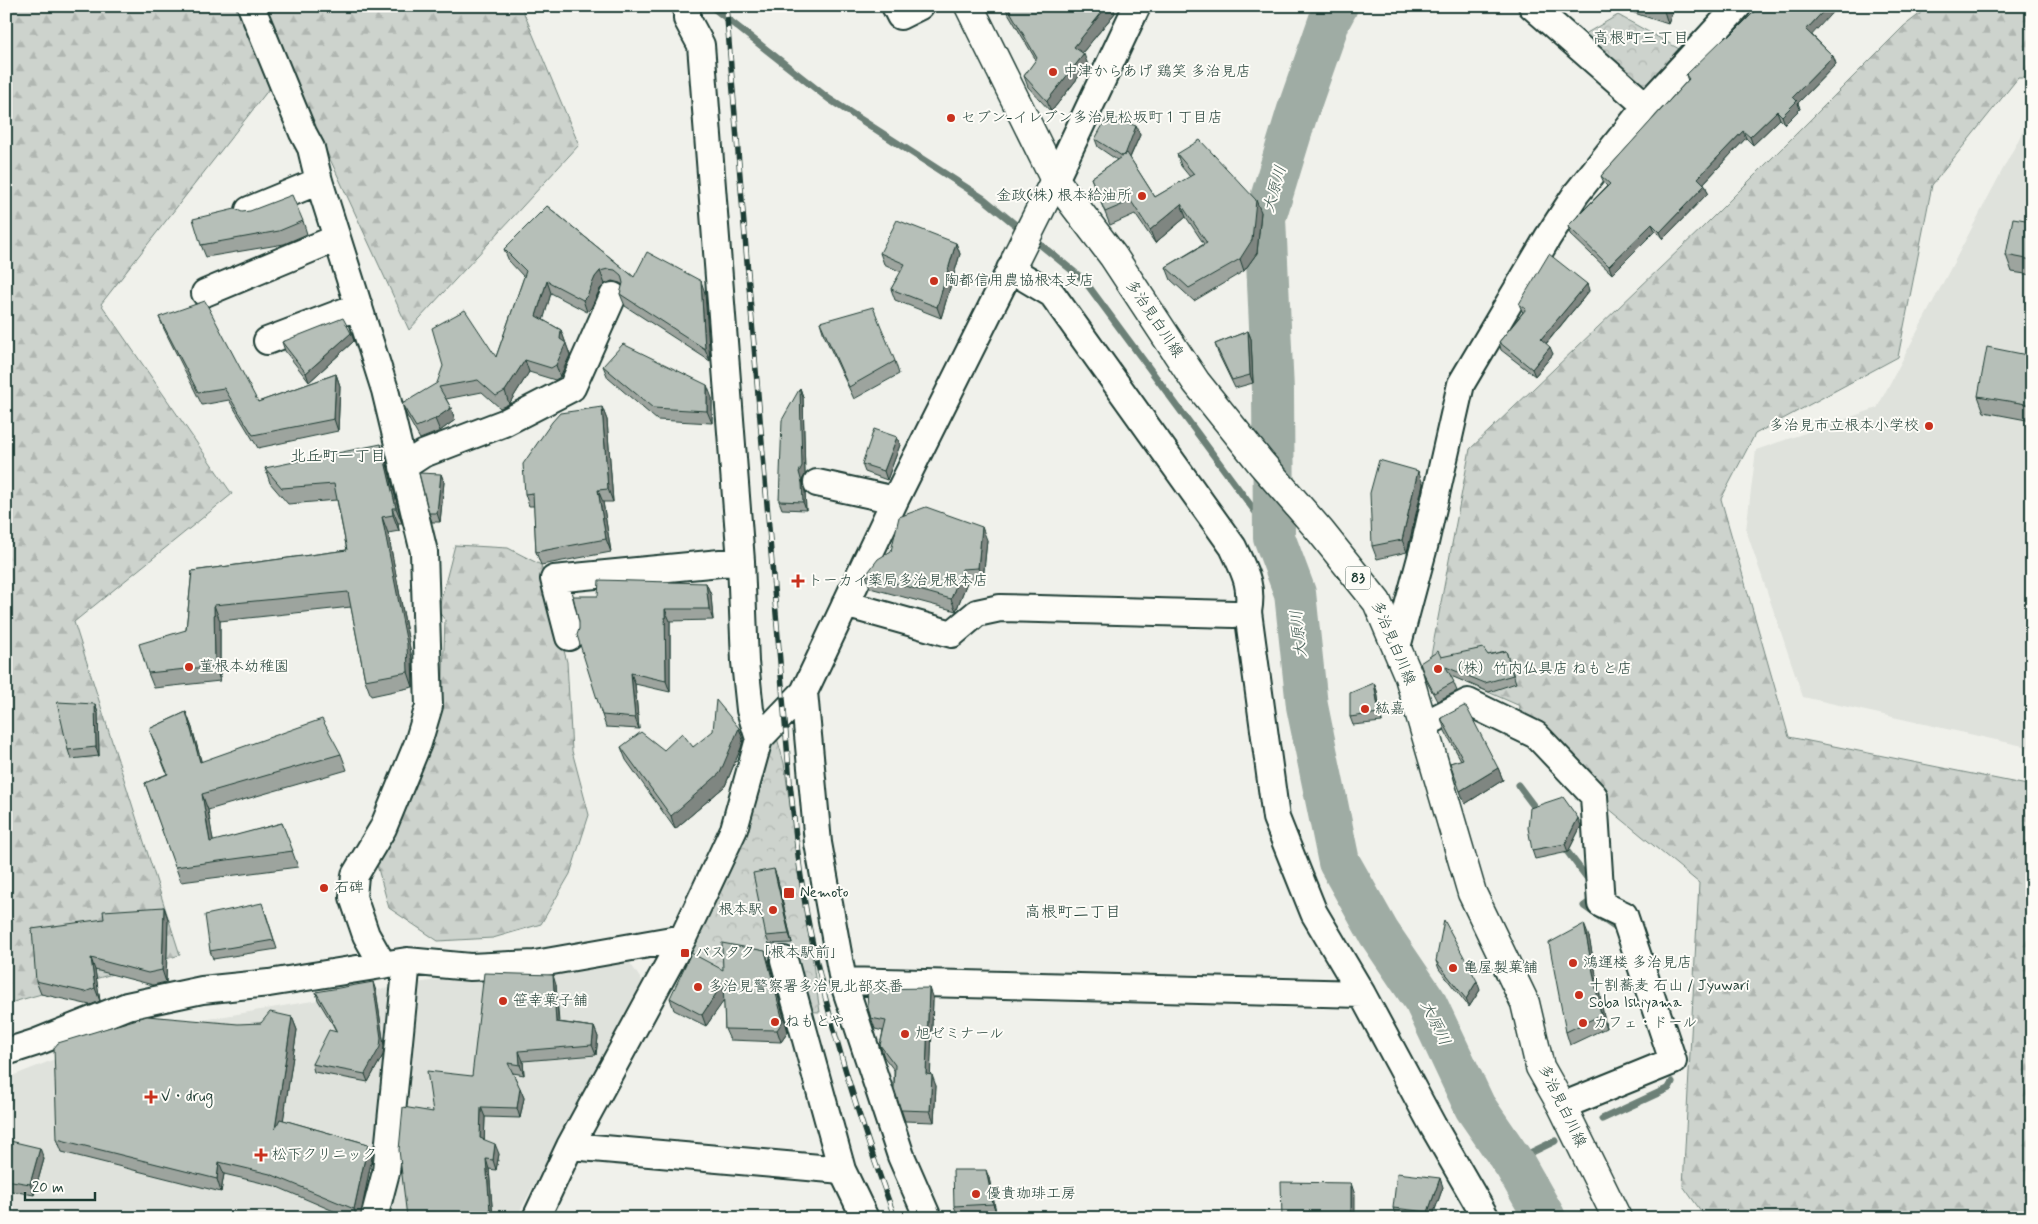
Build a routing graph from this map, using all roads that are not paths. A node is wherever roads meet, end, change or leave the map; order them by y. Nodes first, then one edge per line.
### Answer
1 (252, 6) edge
2 (895, 6) edge
3 (920, 6) edge
4 (968, 6) edge
5 (1137, 6) edge
6 (1532, 6) edge
7 (1738, 6) edge
8 (684, 10) edge
9 (1646, 106) junction
10 (1055, 180) junction
11 (319, 181) junction
12 (249, 210) edge
13 (337, 238) junction
14 (1013, 263) junction
15 (205, 293) dead end
16 (612, 296) dead end
17 (358, 306) junction
18 (267, 341) dead end
19 (403, 467) junction
20 (816, 483) dead end
21 (895, 500) junction
22 (741, 561) junction
23 (845, 604) junction
24 (1248, 612) junction
25 (570, 637) dead end
26 (1397, 646) junction
27 (804, 692) junction
28 (1423, 725) junction
29 (759, 739) junction
30 (683, 938) junction
31 (784, 960) dead end
32 (395, 963) junction
33 (843, 981) junction
34 (1362, 994) junction
35 (6, 1052) edge
36 (1562, 1106) junction
37 (570, 1146) junction
38 (842, 1170) junction
39 (374, 1218) edge
40 (536, 1218) edge
41 (865, 1218) edge
42 (928, 1218) edge
43 (1486, 1218) edge
44 (1617, 1218) edge

1 - 11 street
2 - 3 street
4 - 10 main road, 多治見白川線 / 83
5 - 10 street
6 - 9 street
7 - 9 street
8 - 22 street
9 - 26 street
10 - 14 main road
10 - 26 main road, 多治見白川線 / 83
11 - 12 street
11 - 13 street
13 - 15 street
13 - 17 street
14 - 21 street
14 - 24 street
16 - 19 street
17 - 18 street
17 - 19 street
19 - 32 street
20 - 21 street
21 - 23 street
22 - 25 street
22 - 29 street
23 - 24 street
23 - 27 street
24 - 34 street
26 - 28 main road, 多治見白川線 / 83
27 - 29 street
27 - 33 street
28 - 36 main road, 多治見白川線 / 83
28 - 36 street
29 - 30 street
30 - 32 street
30 - 37 street
31 - 38 street
32 - 35 street
32 - 39 street
33 - 34 street
33 - 42 street
34 - 43 street
36 - 44 main road, 多治見白川線 / 83
37 - 38 street
37 - 40 street
38 - 41 street

